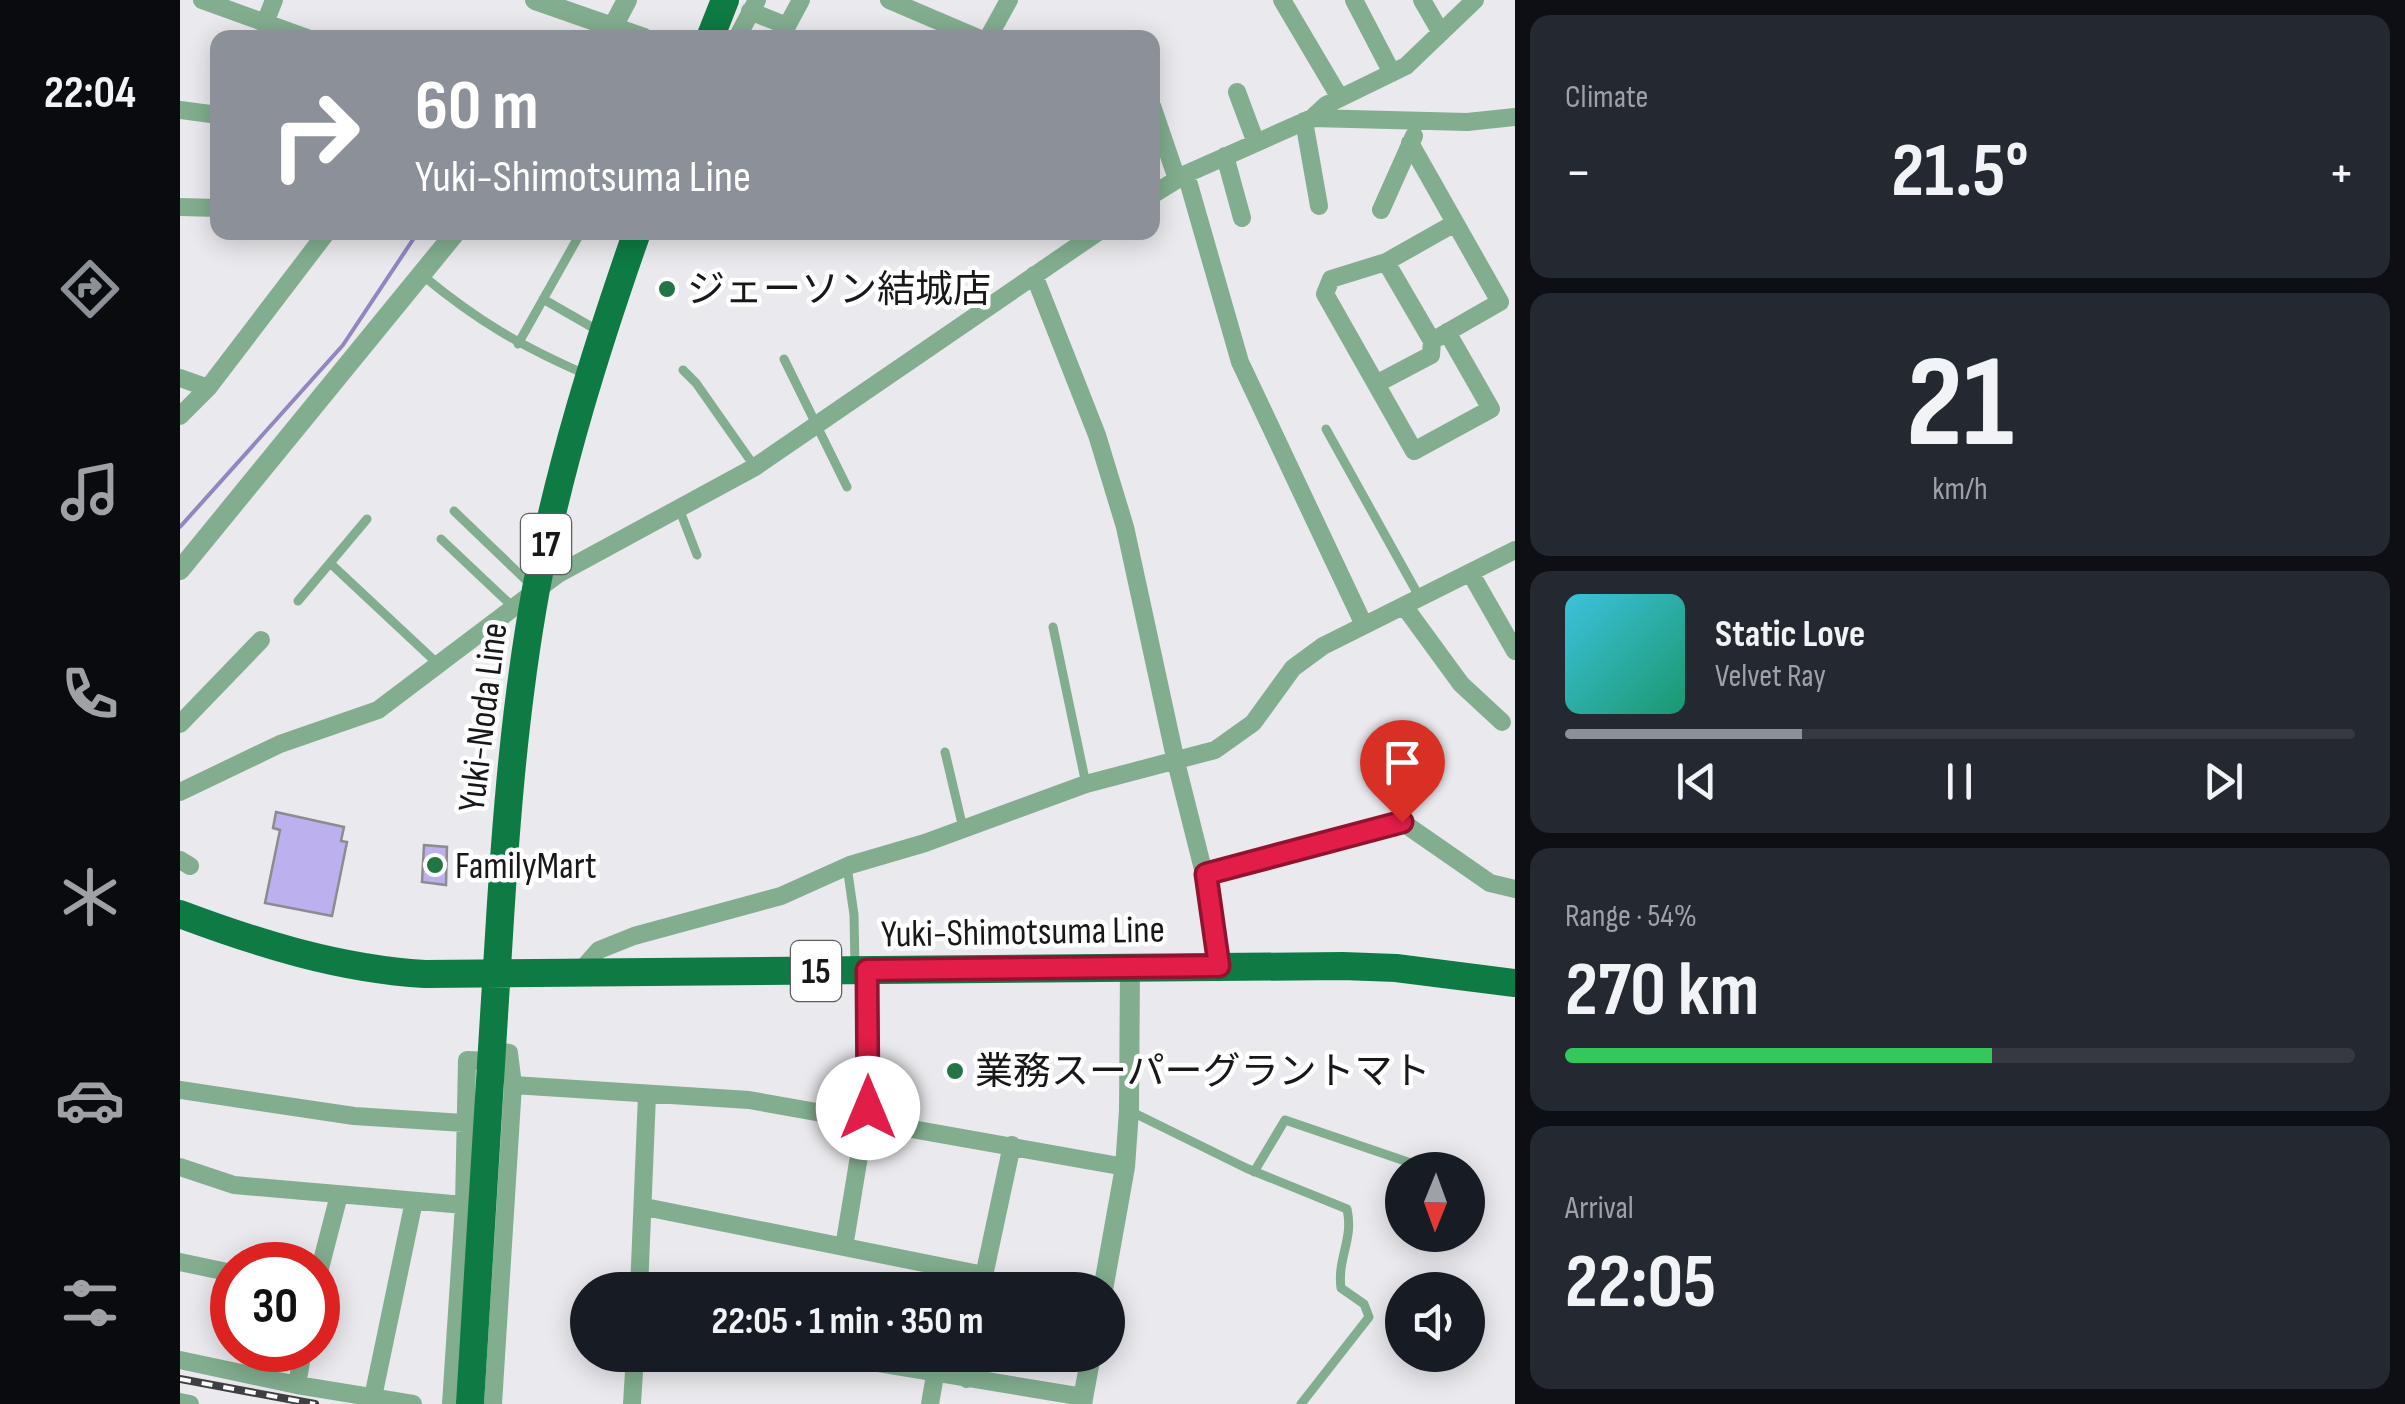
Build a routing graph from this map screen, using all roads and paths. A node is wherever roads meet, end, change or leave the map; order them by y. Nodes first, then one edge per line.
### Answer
1 (202, 0) edge
2 (274, 0) edge
3 (535, 0) edge
4 (627, 0) edge
5 (801, 0) edge
6 (889, 0) edge
7 (1009, 0) edge
8 (1282, 0) edge
9 (1354, 0) edge
10 (1422, 0) edge
11 (1475, 0) edge
12 (744, 4) edge
13 (266, 23) junction
14 (597, 25) edge
15 (285, 30) edge
16 (718, 30) edge
17 (739, 30) edge
18 (959, 30) edge
19 (992, 30) edge
20 (1441, 33) junction
21 (1392, 73) junction
22 (1238, 92) dead end
23 (1340, 98) junction
24 (180, 110) edge
25 (210, 114) edge
26 (1515, 117) edge
27 (1308, 119) junction
28 (1420, 122) junction
29 (1160, 125) edge
30 (1256, 143) junction
31 (1410, 144) junction
32 (1225, 156) junction
33 (1182, 176) junction
34 (1160, 190) edge
35 (1320, 206) dead end
36 (180, 208) edge
37 (210, 208) edge
38 (1382, 210) dead end
39 (1242, 218) dead end
40 (1456, 222) junction
41 (315, 240) edge
42 (449, 240) edge
43 (576, 240) edge
44 (634, 240) edge
45 (1076, 240) edge
46 (1386, 262) junction
47 (421, 274) junction
48 (1034, 275) junction
49 (543, 299) junction
50 (602, 332) junction
51 (1440, 337) junction
52 (518, 344) junction
53 (784, 360) dead end
54 (683, 370) dead end
55 (589, 376) junction
56 (180, 378) edge
57 (1376, 384) junction
58 (208, 388) junction
59 (180, 416) edge
60 (818, 424) junction
61 (1326, 429) dead end
62 (755, 467) junction
63 (847, 487) dead end
64 (454, 510) dead end
65 (680, 511) junction
66 (367, 520) dead end
67 (441, 539) dead end
68 (1515, 550) edge
69 (697, 554) dead end
70 (330, 563) junction
71 (180, 570) edge
72 (1471, 574) junction
73 (536, 590) junction
74 (298, 600) dead end
75 (1412, 602) junction
76 (512, 606) junction
77 (1364, 625) junction
78 (1053, 628) dead end
79 (261, 640) dead end
80 (1515, 651) edge
81 (438, 664) junction
82 (1502, 722) dead end
83 (180, 724) edge
84 (945, 752) dead end
85 (1176, 762) junction
86 (1086, 784) junction
87 (180, 791) edge
88 (963, 828) junction
89 (847, 866) junction
90 (1206, 874) junction
91 (1515, 889) edge
92 (180, 914) edge
93 (1219, 966) junction
94 (1130, 967) junction
95 (861, 970) junction
96 (578, 974) junction
97 (496, 975) junction
98 (1515, 984) edge
99 (490, 1056) junction
100 (512, 1085) junction
101 (180, 1090) edge
102 (648, 1095) junction
103 (1130, 1111) junction
104 (866, 1118) junction
105 (464, 1123) junction
106 (1012, 1145) junction
107 (1385, 1154) edge
108 (180, 1167) edge
109 (1125, 1167) junction
110 (1254, 1172) junction
111 (339, 1194) junction
112 (414, 1201) junction
113 (464, 1206) junction
114 (645, 1207) junction
115 (327, 1242) edge
116 (844, 1247) junction
117 (180, 1262) edge
118 (210, 1268) edge
119 (640, 1272) edge
120 (943, 1272) edge
121 (985, 1272) edge
122 (1106, 1272) edge
123 (180, 1360) edge
124 (300, 1372) edge
125 (634, 1372) edge
126 (919, 1372) edge
127 (968, 1372) edge
128 (1088, 1372) edge
129 (935, 1375) junction
130 (967, 1380) junction
131 (298, 1385) junction
132 (373, 1397) junction
133 (1082, 1400) edge
134 (180, 1402) edge
135 (190, 1404) edge
136 (413, 1404) edge
137 (451, 1404) edge
138 (470, 1404) edge
139 (493, 1404) edge
140 (632, 1404) edge
141 (930, 1404) edge
142 (1301, 1404) edge

1 - 13 street
2 - 13 street
3 - 14 street
4 - 14 street
5 - 12 street
6 - 18 street
7 - 19 street
8 - 23 street
9 - 21 street
10 - 20 street
11 - 20 street
12 - 16 main road
12 - 17 street
13 - 15 street
20 - 21 street
21 - 23 street
22 - 30 street
23 - 27 street
24 - 25 street
26 - 28 street
27 - 28 street
27 - 30 street
27 - 35 street
28 - 31 street
29 - 33 street
30 - 32 street
31 - 38 street
31 - 40 street
32 - 33 street
32 - 39 street
33 - 34 street
33 - 77 street
36 - 37 street
40 - 46 street
40 - 51 street
41 - 58 street
42 - 47 street
43 - 49 lane
44 - 50 main road, Yuki-Noda Line / 17
45 - 48 street
46 - 51 street
46 - 57 street
47 - 52 lane
47 - 71 street
48 - 60 street
48 - 85 street
49 - 50 lane
49 - 52 lane
50 - 55 main road, Yuki-Noda Line / 17
51 - 57 street
51 - 57 street
52 - 55 lane
53 - 60 lane
54 - 62 lane
55 - 73 main road, Yuki-Noda Line / 17
56 - 58 street
58 - 59 street
60 - 62 street
60 - 63 lane
61 - 75 lane
62 - 65 street
64 - 73 lane
65 - 69 lane
65 - 73 street
66 - 70 lane
67 - 76 lane
68 - 72 street
70 - 74 lane
70 - 81 lane
72 - 75 street
72 - 80 street
73 - 76 street
73 - 97 main road, Yuki-Noda Line / 17
75 - 77 street
75 - 82 street
76 - 81 street
77 - 85 street
78 - 86 lane
79 - 83 street
81 - 87 street
84 - 88 lane
85 - 86 street
85 - 90 street
86 - 88 street
88 - 89 street
89 - 95 lane
89 - 96 street
90 - 91 street
90 - 93 street
92 - 97 main road, Yuki-Shimotsuma Line / 15
93 - 94 main road, Yuki-Shimotsuma Line / 15
93 - 98 main road, Yuki-Shimotsuma Line / 15
94 - 95 main road, Yuki-Shimotsuma Line / 15
94 - 103 street
95 - 96 main road, Yuki-Shimotsuma Line / 15
95 - 104 street
96 - 97 main road, Yuki-Shimotsuma Line / 15
97 - 99 main road, Yuki-Noda Line / 17
99 - 100 street
99 - 105 street
99 - 138 main road, Yuki-Noda Line / 17
100 - 102 street
100 - 139 street
101 - 105 street
102 - 104 street
102 - 114 street
103 - 109 street
103 - 110 lane
104 - 106 street
104 - 116 street
105 - 113 street
106 - 109 street
106 - 121 street
107 - 110 lane
108 - 111 street
109 - 122 street
110 - 142 lane
111 - 112 street
111 - 115 street
112 - 113 street
112 - 132 street
113 - 137 street
114 - 116 street
114 - 119 street
116 - 120 street
117 - 118 street
123 - 131 street
124 - 131 street
125 - 140 street
126 - 129 street
127 - 130 street
128 - 133 street
129 - 130 street
129 - 141 street
130 - 133 street
131 - 132 street
132 - 136 street
134 - 135 street

